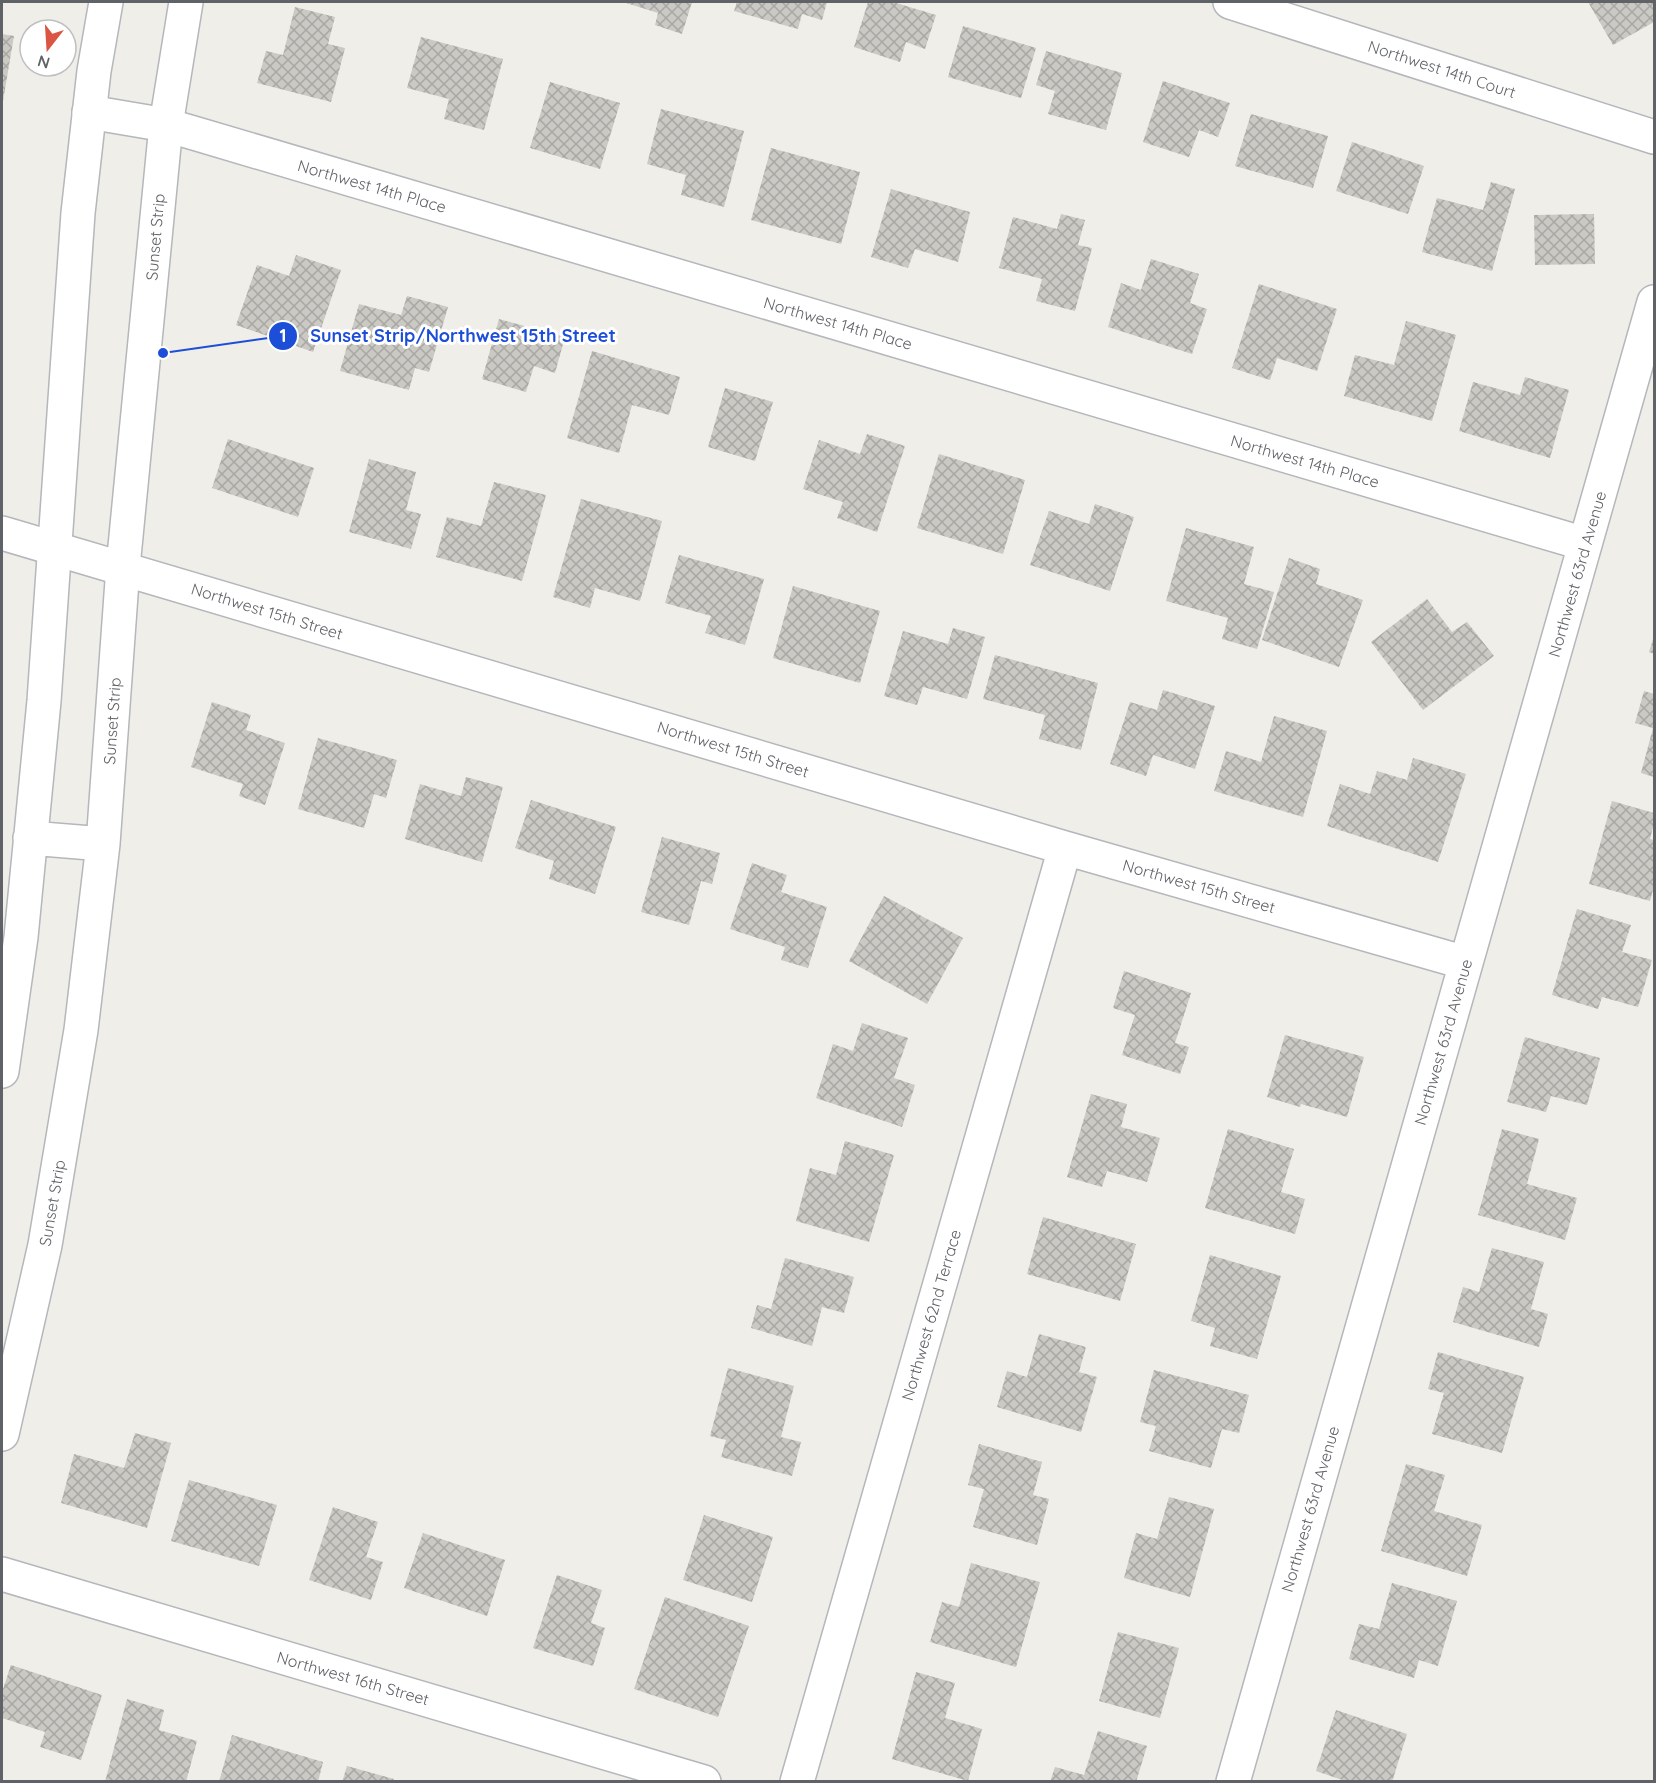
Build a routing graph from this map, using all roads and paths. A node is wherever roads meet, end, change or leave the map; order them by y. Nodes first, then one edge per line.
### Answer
1 (106, 2) edge
2 (186, 2) edge
3 (1230, 2) edge
4 (89, 112) junction
5 (166, 125) junction
6 (1654, 137) edge
7 (1654, 302) edge
8 (2, 532) edge
9 (1586, 544) junction
10 (54, 549) junction
11 (123, 567) junction
12 (30, 838) junction
13 (103, 844) junction
14 (1065, 848) junction
15 (1466, 963) junction
16 (2, 1071) edge
17 (2, 1434) edge
18 (2, 1574) edge
19 (704, 1782) edge
20 (797, 1782) edge
21 (1233, 1782) edge

1 - 4 street
2 - 5 street, Sunset Strip
3 - 6 street, Northwest 14th Court
4 - 5 street, Northwest 14th Place
4 - 10 street
5 - 9 street, Northwest 14th Place
5 - 11 street, Sunset Strip
7 - 9 street, Northwest 63rd Avenue
8 - 10 street, Northwest 15th Street
9 - 15 street, Northwest 63rd Avenue
10 - 11 street, Northwest 15th Street
10 - 12 street
11 - 13 street, Sunset Strip
11 - 14 street, Northwest 15th Street
12 - 13 street
12 - 16 street
13 - 17 street, Sunset Strip
14 - 15 street, Northwest 15th Street
14 - 20 street, Northwest 62nd Terrace
15 - 21 street, Northwest 63rd Avenue
18 - 19 street, Northwest 16th Street

